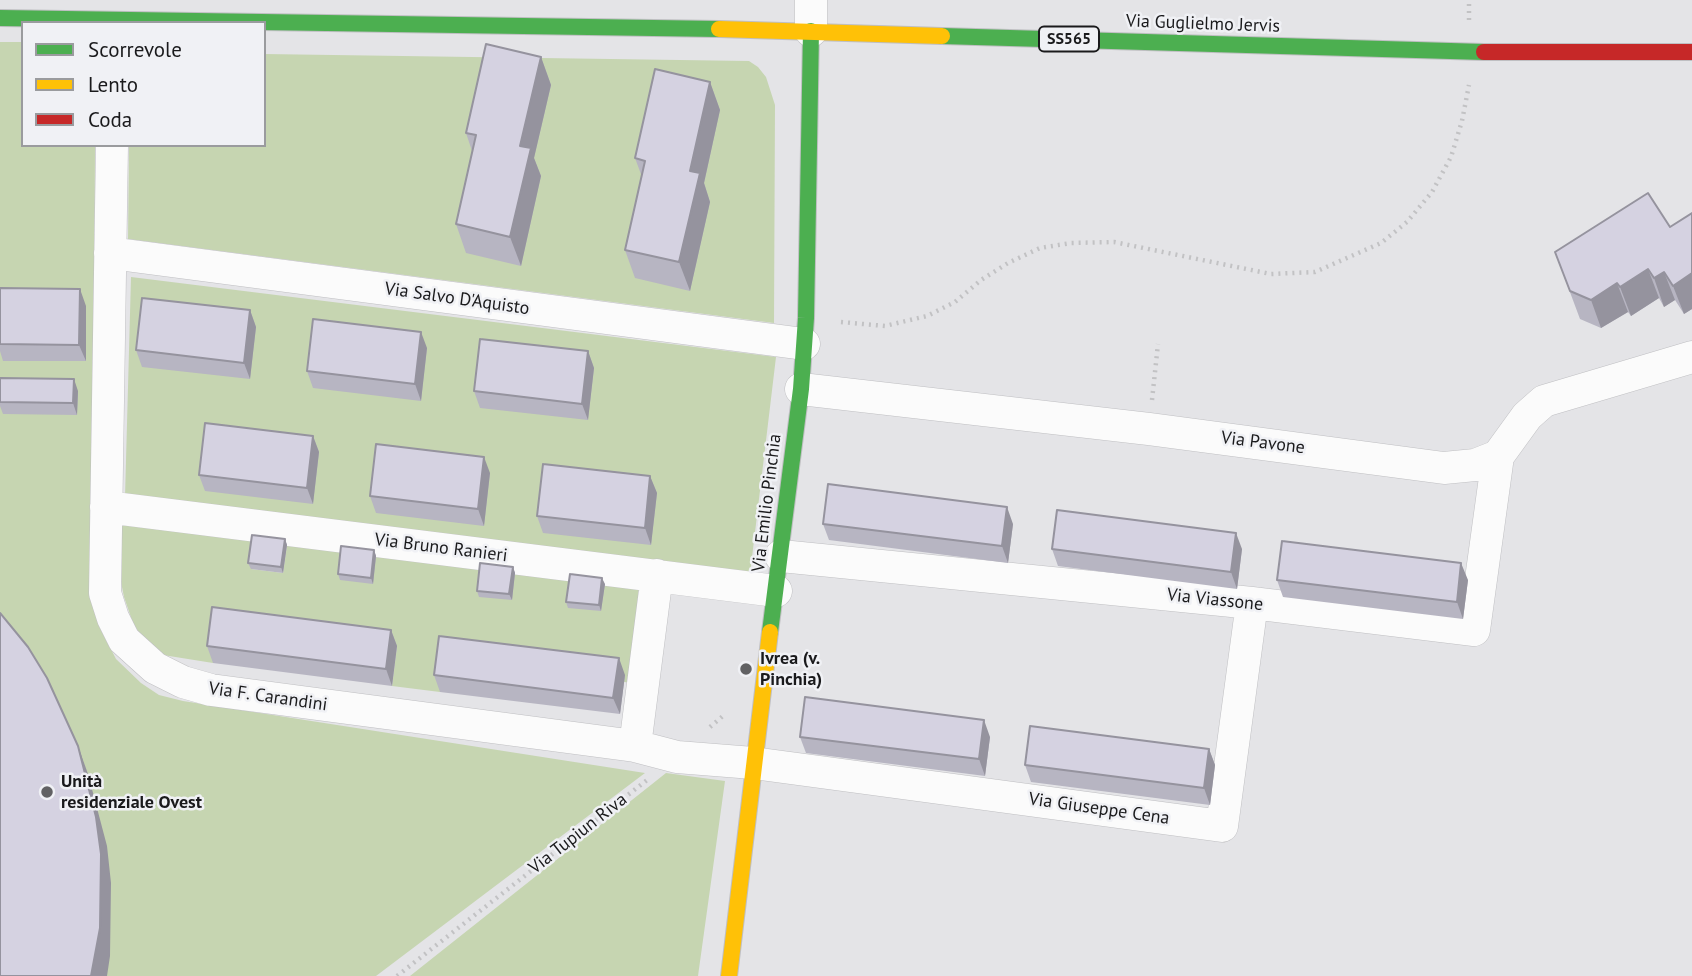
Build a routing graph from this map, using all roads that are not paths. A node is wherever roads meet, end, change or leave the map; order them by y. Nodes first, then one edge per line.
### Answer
1 (11, 0) edge
2 (811, 0) edge
3 (0, 2) edge
4 (0, 18) edge
5 (85, 21) edge
6 (266, 23) edge
7 (811, 32) junction
8 (1692, 52) edge
9 (112, 147) edge
10 (110, 253) junction
11 (805, 331) junction
12 (1692, 357) edge
13 (801, 389) junction
14 (1497, 456) junction
15 (106, 508) junction
16 (780, 556) junction
17 (657, 575) junction
18 (776, 591) junction
19 (1252, 603) junction
20 (635, 746) junction
21 (753, 763) junction
22 (729, 976) edge

1 - 3 street
2 - 7 street
4 - 5 main road, Via Guglielmo Jervis
6 - 7 main road, Via Guglielmo Jervis
7 - 8 main road, Via Guglielmo Jervis / SS565
7 - 11 main road, Via Emilio Pinchia
9 - 10 street, Via F. Carandini
10 - 11 street, Via Salvo D'Aquisto
10 - 15 street, Via F. Carandini
11 - 13 main road, Via Emilio Pinchia
12 - 14 street
13 - 14 street, Via Pavone
13 - 16 main road, Via Emilio Pinchia
14 - 19 street, Via Viassone
15 - 17 street, Via Bruno Ranieri
15 - 20 street, Via F. Carandini
16 - 18 main road, Via Emilio Pinchia
16 - 19 street, Via Viassone
17 - 18 street, Via Bruno Ranieri
17 - 20 street
18 - 21 main road, Via Emilio Pinchia
19 - 21 street, Via Giuseppe Cena
20 - 21 street, Via F. Carandini
21 - 22 main road, Via Emilio Pinchia

